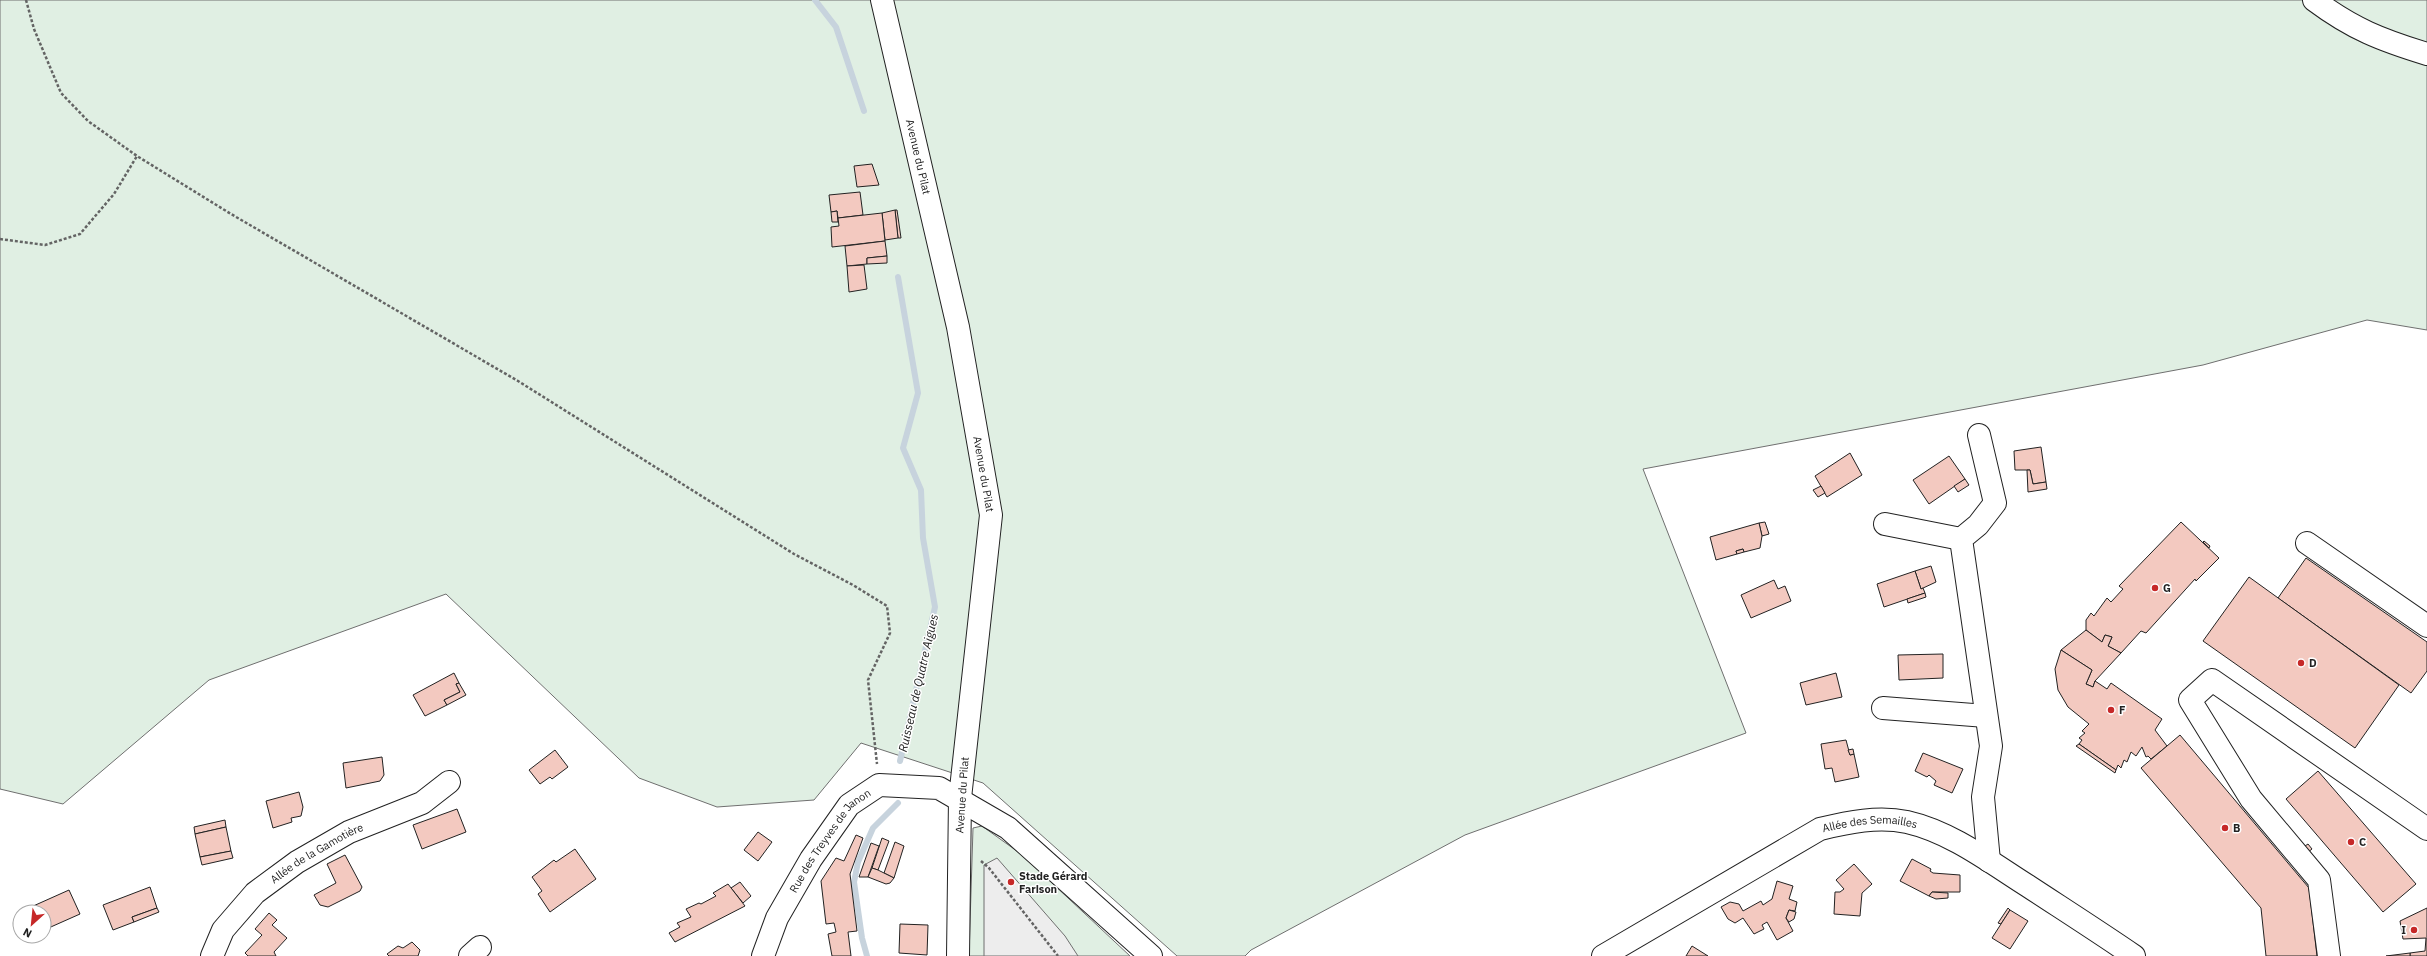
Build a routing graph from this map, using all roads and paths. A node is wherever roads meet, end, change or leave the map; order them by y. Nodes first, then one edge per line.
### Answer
1 (26, 0) edge
2 (882, 0) edge
3 (2314, 0) edge
4 (2427, 54) edge
5 (137, 156) junction
6 (0, 238) edge
7 (1979, 435) dead end
8 (1885, 524) dead end
9 (1960, 539) junction
10 (2308, 543) dead end
11 (2427, 626) edge
12 (1883, 708) dead end
13 (1986, 716) junction
14 (449, 782) dead end
15 (879, 785) junction
16 (960, 798) junction
17 (2427, 829) edge
18 (959, 853) junction
19 (1989, 861) junction
20 (212, 956) edge
21 (763, 956) edge
22 (958, 956) edge
23 (1058, 956) edge
24 (1151, 956) edge
25 (1603, 956) edge
26 (2134, 956) edge
27 (2329, 956) edge

1 - 5 path
2 - 16 street, Avenue du Pilat
3 - 4 street
5 - 6 path
5 - 15 path
7 - 9 street
8 - 9 street
9 - 13 street
10 - 11 street
12 - 13 street
13 - 19 street
14 - 20 street, Allée de la Gamotière
15 - 16 street, Rue des Treyves de Janon
15 - 21 street, Rue des Treyves de Janon
16 - 18 street, Avenue du Pilat
16 - 24 street, Rue des Treyves de Janon
17 - 27 street
18 - 22 street, Avenue du Pilat
18 - 23 path
19 - 25 street, Allée des Semailles
19 - 26 street, Allée des Semailles

